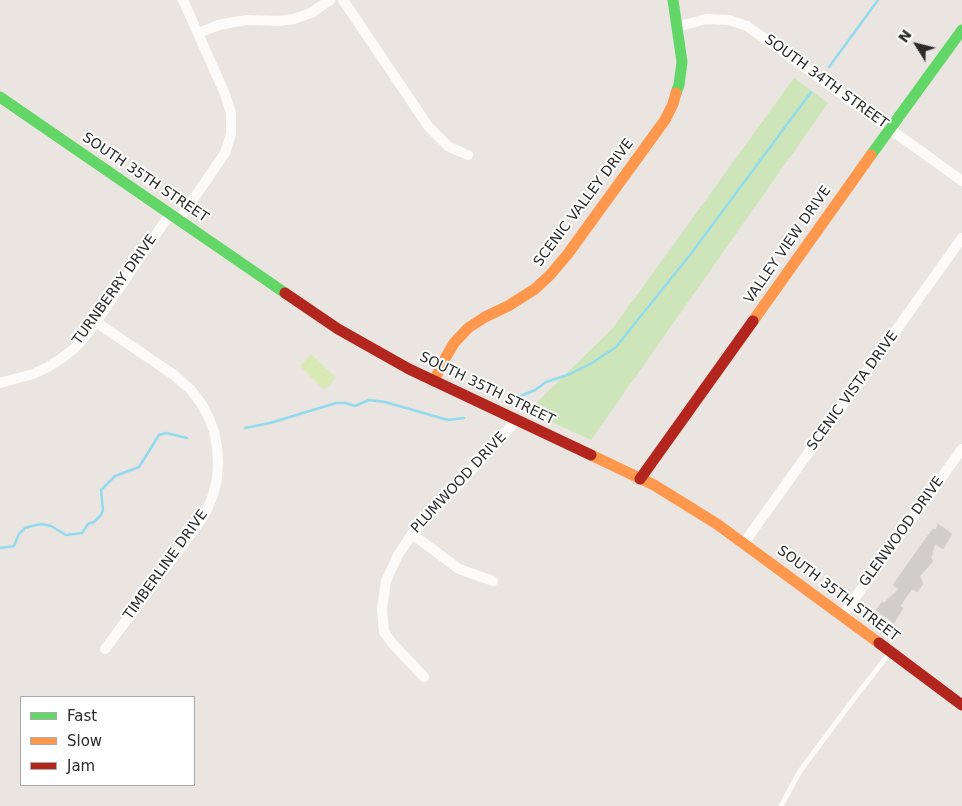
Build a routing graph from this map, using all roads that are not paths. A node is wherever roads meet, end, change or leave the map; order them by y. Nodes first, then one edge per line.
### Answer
1 (183, 0) edge
2 (330, 0) edge
3 (343, 0) edge
4 (674, 0) edge
5 (677, 27) junction
6 (962, 30) edge
7 (198, 33) junction
8 (0, 97) edge
9 (890, 129) junction
10 (468, 155) dead end
11 (962, 181) edge
12 (175, 217) junction
13 (962, 238) edge
14 (96, 322) junction
15 (434, 380) junction
16 (0, 383) edge
17 (517, 420) junction
18 (962, 449) edge
19 (640, 479) junction
20 (412, 534) junction
21 (744, 543) junction
22 (493, 581) dead end
23 (842, 616) junction
24 (105, 649) dead end
25 (891, 652) junction
26 (424, 677) dead end
27 (962, 705) edge
28 (781, 806) edge

1 - 7 street, TURNBERRY DRIVE
2 - 7 street
3 - 10 street
4 - 5 street, SCENIC VALLEY DRIVE
5 - 9 street, SOUTH 34TH STREET
5 - 15 street, SCENIC VALLEY DRIVE
6 - 9 street, VALLEY VIEW DRIVE
7 - 12 street, TURNBERRY DRIVE
8 - 12 street, SOUTH 35TH STREET
9 - 11 street, SOUTH 34TH STREET
9 - 19 street, VALLEY VIEW DRIVE
12 - 14 street, TURNBERRY DRIVE
12 - 15 street, SOUTH 35TH STREET
13 - 21 street, SCENIC VISTA DRIVE
14 - 16 street, TURNBERRY DRIVE
14 - 24 street, TIMBERLINE DRIVE
15 - 17 street, SOUTH 35TH STREET
17 - 19 street, SOUTH 35TH STREET
17 - 20 street, PLUMWOOD DRIVE
18 - 23 street, GLENWOOD DRIVE
19 - 21 street, SOUTH 35TH STREET
20 - 22 street
20 - 26 street, PLUMWOOD DRIVE
21 - 23 street, SOUTH 35TH STREET
23 - 25 street, SOUTH 35TH STREET
25 - 27 street, SOUTH 35TH STREET
25 - 28 lane

